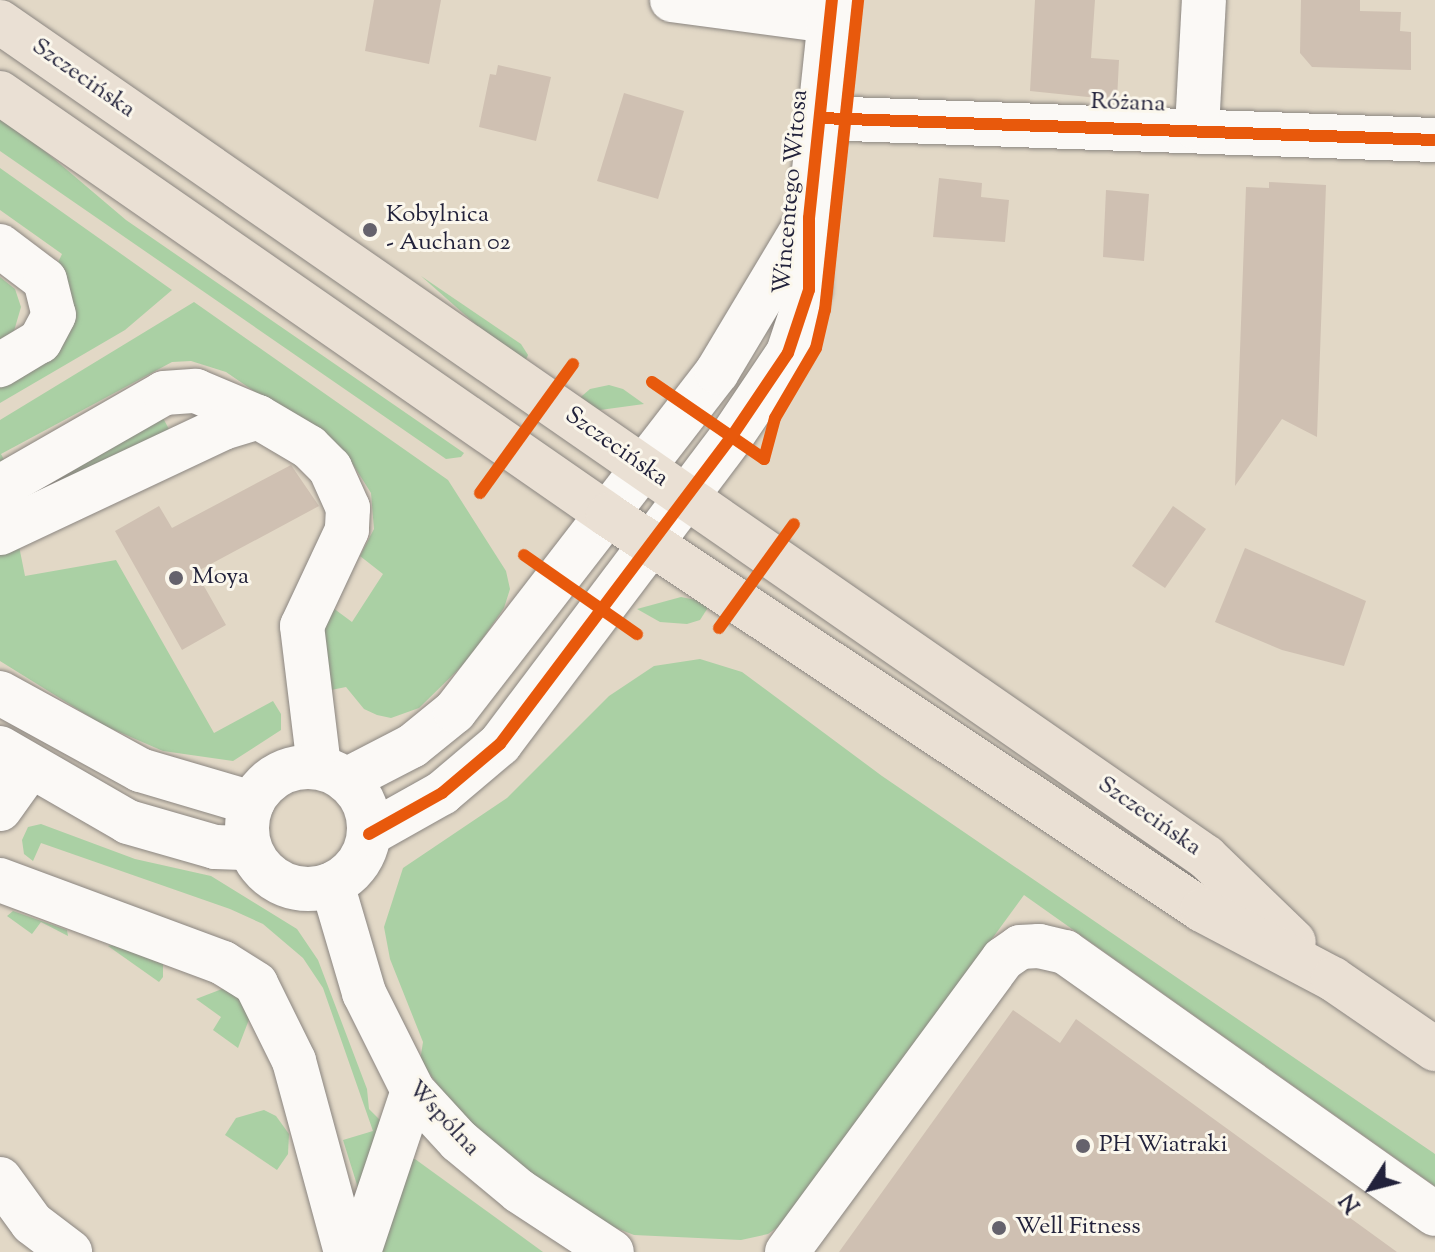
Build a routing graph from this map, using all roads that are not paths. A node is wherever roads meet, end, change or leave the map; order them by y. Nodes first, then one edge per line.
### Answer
1 (672, 0) edge
2 (1204, 0) edge
3 (831, 11) edge
4 (0, 22) edge
5 (0, 93) edge
6 (820, 118) junction
7 (1197, 128) junction
8 (1435, 140) edge
9 (809, 218) junction
10 (0, 246) edge
11 (0, 365) edge
12 (258, 417) junction
13 (643, 466) junction
14 (0, 487) edge
15 (684, 495) junction
16 (608, 515) junction
17 (0, 533) edge
18 (649, 542) junction
19 (5, 706) edge
20 (15, 757) edge
21 (333, 774) junction
22 (252, 803) junction
23 (0, 809) edge
24 (369, 834) junction
25 (250, 848) junction
26 (0, 880) edge
27 (332, 884) junction
28 (1333, 979) junction
29 (1435, 1049) edge
30 (413, 1091) junction
31 (0, 1179) edge
32 (1435, 1214) edge
33 (70, 1252) edge
34 (346, 1252) edge
35 (359, 1252) edge
36 (612, 1252) edge
37 (787, 1252) edge

1 - 3 street
2 - 7 street
3 - 6 street, Wincentego Witosa
4 - 13 main road, Szczecińska
5 - 16 main road, Szczecińska
6 - 7 street, Różana
6 - 9 street, Wincentego Witosa
7 - 8 street, Różana
9 - 13 street, Wincentego Witosa
9 - 15 street, Wincentego Witosa
10 - 11 street
12 - 14 street
12 - 17 street
12 - 21 street
13 - 15 main road, Szczecińska
13 - 16 street, Wincentego Witosa
15 - 18 street, Wincentego Witosa
15 - 28 main road, Szczecińska
16 - 18 main road, Szczecińska
16 - 21 street, Wincentego Witosa
18 - 24 street, Wincentego Witosa
18 - 28 main road, Szczecińska
19 - 22 street
20 - 23 street
20 - 25 street
21 - 22 street
21 - 24 street
22 - 25 street
24 - 27 street
25 - 27 street
26 - 34 street
27 - 30 street, Wspólna
28 - 29 main road, Szczecińska
30 - 35 street
30 - 36 street, Wspólna
31 - 33 street
32 - 37 street

